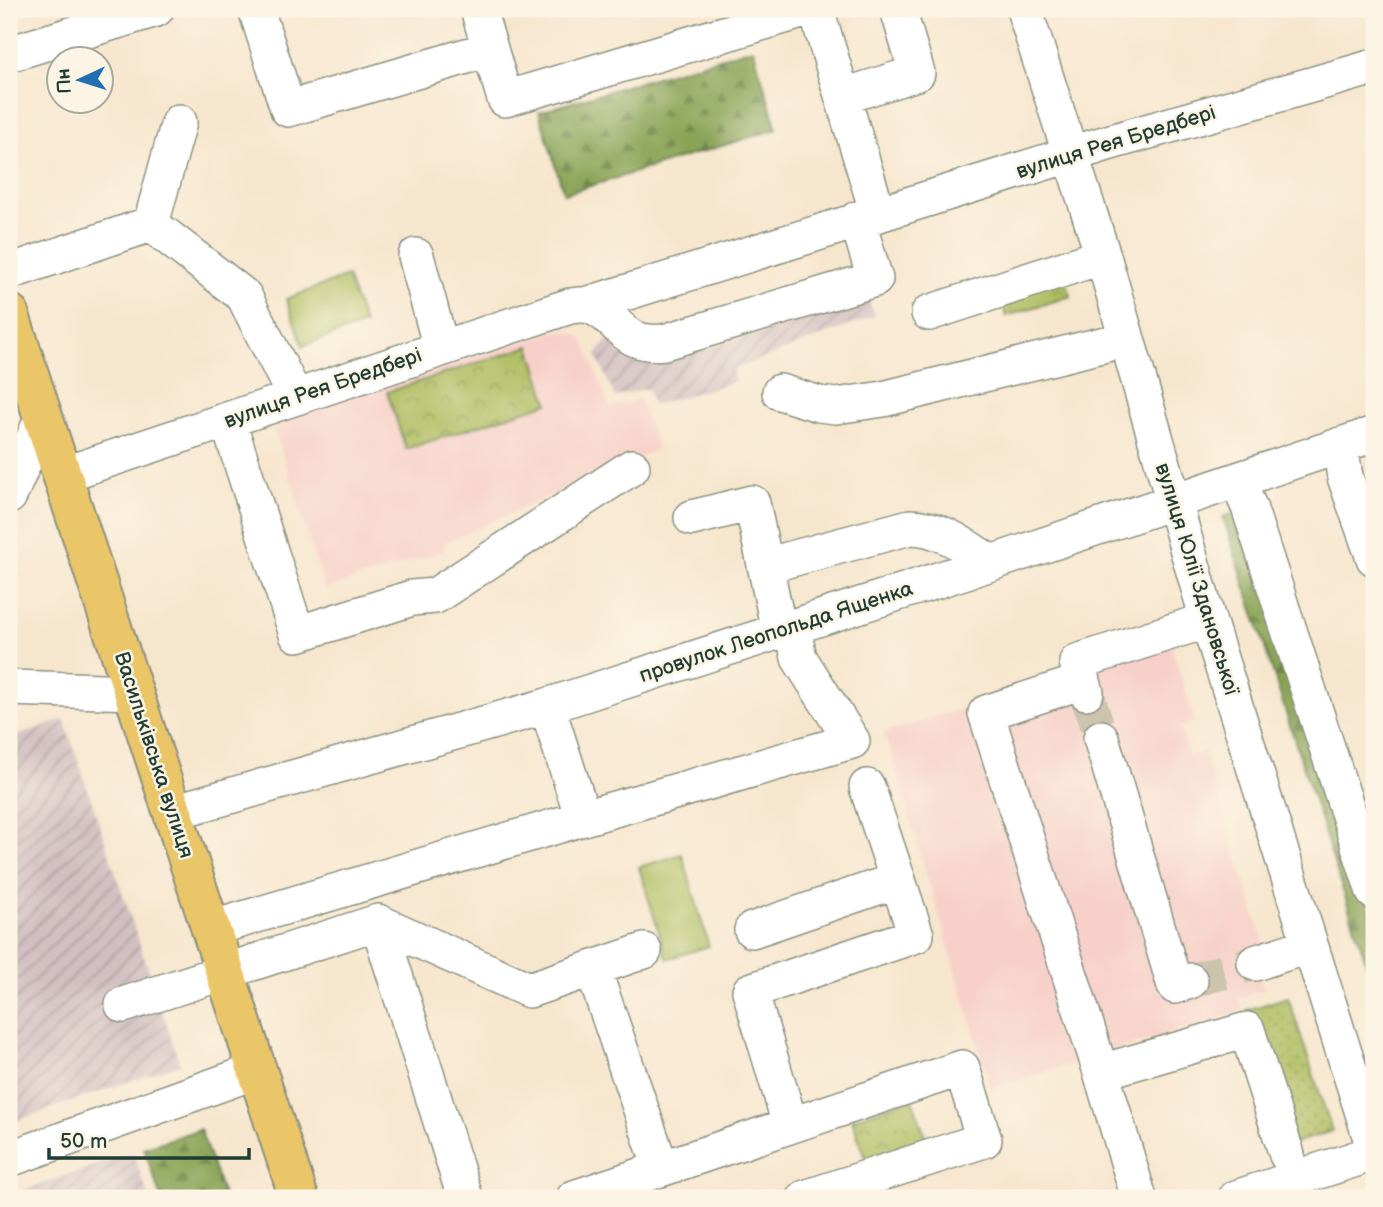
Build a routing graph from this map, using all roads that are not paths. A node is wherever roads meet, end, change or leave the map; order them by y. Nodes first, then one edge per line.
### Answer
1 (156, 9) edge
2 (256, 9) edge
3 (478, 9) edge
4 (808, 9) edge
5 (816, 9) edge
6 (898, 9) edge
7 (1024, 9) edge
8 (490, 49) junction
9 (9, 54) edge
10 (1374, 67) edge
11 (844, 96) junction
12 (179, 122) dead end
13 (1072, 155) junction
14 (867, 217) junction
15 (151, 224) junction
16 (415, 256) dead end
17 (1102, 256) junction
18 (9, 272) edge
19 (586, 305) junction
20 (9, 313) edge
21 (929, 313) dead end
22 (1126, 339) junction
23 (442, 348) junction
24 (780, 392) dead end
25 (295, 397) junction
26 (43, 417) junction
27 (228, 421) junction
28 (1374, 434) edge
29 (1339, 445) junction
30 (632, 467) dead end
31 (62, 475) junction
32 (1237, 480) junction
33 (9, 496) edge
34 (1173, 503) junction
35 (692, 518) dead end
36 (1374, 558) edge
37 (991, 563) junction
38 (765, 566) junction
39 (1208, 620) junction
40 (786, 629) junction
41 (9, 688) edge
42 (134, 692) junction
43 (547, 706) junction
44 (1101, 738) tunnel mouth
45 (867, 787) dead end
46 (173, 812) junction
47 (583, 818) junction
48 (898, 880) junction
49 (1374, 892) edge
50 (378, 922) junction
51 (210, 929) junction
52 (752, 930) dead end
53 (1310, 945) junction
54 (644, 951) dead end
55 (1255, 963) tunnel mouth
56 (593, 969) junction
57 (225, 971) junction
58 (1190, 981) dead end
59 (123, 1005) dead end
60 (256, 1071) junction
61 (1101, 1072) junction
62 (790, 1124) junction
63 (1374, 1150) edge
64 (1287, 1155) dead end
65 (9, 1159) edge
66 (661, 1168) junction
67 (464, 1194) dead end
68 (299, 1198) edge
69 (574, 1198) edge
70 (805, 1198) edge
71 (1139, 1198) edge
72 (1236, 1198) edge

1 - 9 street
2 - 8 street
3 - 8 street
4 - 8 street
5 - 11 street
6 - 11 street
7 - 13 street, вулиця Юлії Здановської
10 - 13 street, вулиця Рея Бредбері
11 - 14 street
12 - 15 street
13 - 14 street, вулиця Рея Бредбері
13 - 17 street, вулиця Юлії Здановської
14 - 19 street, вулиця Рея Бредбері
14 - 19 street
15 - 18 street
15 - 25 street
16 - 23 street
17 - 21 street
17 - 22 street, вулиця Юлії Здановської
19 - 23 street, вулиця Рея Бредбері
20 - 26 main road, Васильківська вулиця
22 - 24 street
22 - 34 street, вулиця Юлії Здановської
23 - 25 street, вулиця Рея Бредбері
25 - 27 street, вулиця Рея Бредбері
26 - 31 main road, Васильківська вулиця
26 - 33 street
27 - 30 street
27 - 31 street, вулиця Рея Бредбері
28 - 29 street, провулок Леопольда Ященка
29 - 32 street, провулок Леопольда Ященка
29 - 36 street
31 - 42 main road, Васильківська вулиця
32 - 34 street, провулок Леопольда Ященка
32 - 49 street
34 - 37 street, провулок Леопольда Ященка
34 - 39 street, вулиця Юлії Здановської
35 - 38 street
37 - 38 street
37 - 40 street, провулок Леопольда Ященка
38 - 40 street
39 - 53 street, вулиця Юлії Здановської
39 - 61 street
40 - 43 street, провулок Леопольда Ященка
40 - 47 street
41 - 42 street
42 - 46 main road, Васильківська вулиця
43 - 46 street, провулок Леопольда Ященка
43 - 47 street
44 - 58 street
45 - 48 street
46 - 51 main road, Васильківська вулиця
47 - 51 street
48 - 52 street
48 - 62 street
50 - 56 street
50 - 57 street
50 - 67 street
51 - 57 main road, Васильківська вулиця
53 - 55 street
53 - 63 street, вулиця Юлії Здановської
54 - 56 street
56 - 66 street
57 - 59 street
57 - 60 main road, Васильківська вулиця
60 - 65 street
60 - 68 main road, Васильківська вулиця
61 - 64 street
61 - 71 street
62 - 66 street
62 - 70 street
63 - 72 street
66 - 69 street

